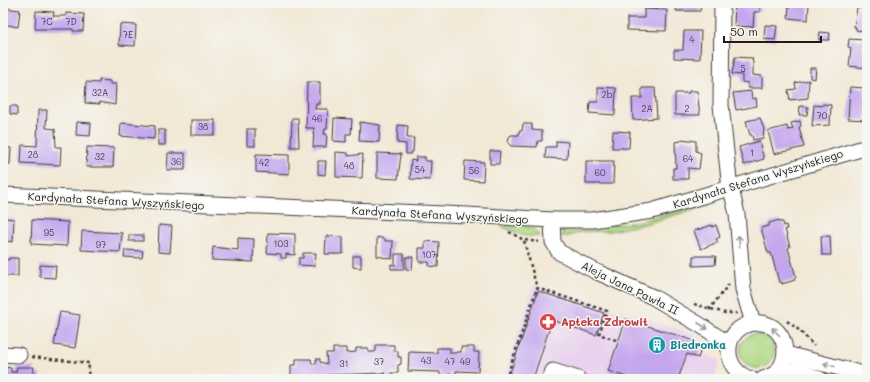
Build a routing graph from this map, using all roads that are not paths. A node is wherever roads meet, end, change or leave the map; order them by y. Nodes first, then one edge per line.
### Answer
1 (722, 3) edge
2 (867, 146) edge
3 (732, 188) junction
4 (3, 195) edge
5 (552, 220) junction
6 (753, 323) junction
7 (729, 344) junction
8 (3, 354) edge
9 (786, 354) junction
10 (19, 355) road end
11 (779, 369) junction
12 (736, 375) edge
13 (867, 375) edge
14 (550, 379) edge
15 (578, 379) edge
16 (751, 379) edge
17 (764, 379) edge
18 (820, 379) edge

1 - 3 street
2 - 3 street, Kardynała Stefana Wyszyńskiego
3 - 5 street, Kardynała Stefana Wyszyńskiego
6 -> 3 street
4 - 5 street, Kardynała Stefana Wyszyńskiego
5 -> 7 street, Aleja Jana Pawła II
6 - 7 street
9 -> 6 street
7 - 12 street
8 - 10 street
9 - 11 street
13 -> 9 street
11 - 17 street
11 - 18 street
12 - 16 street
14 - 15 street

